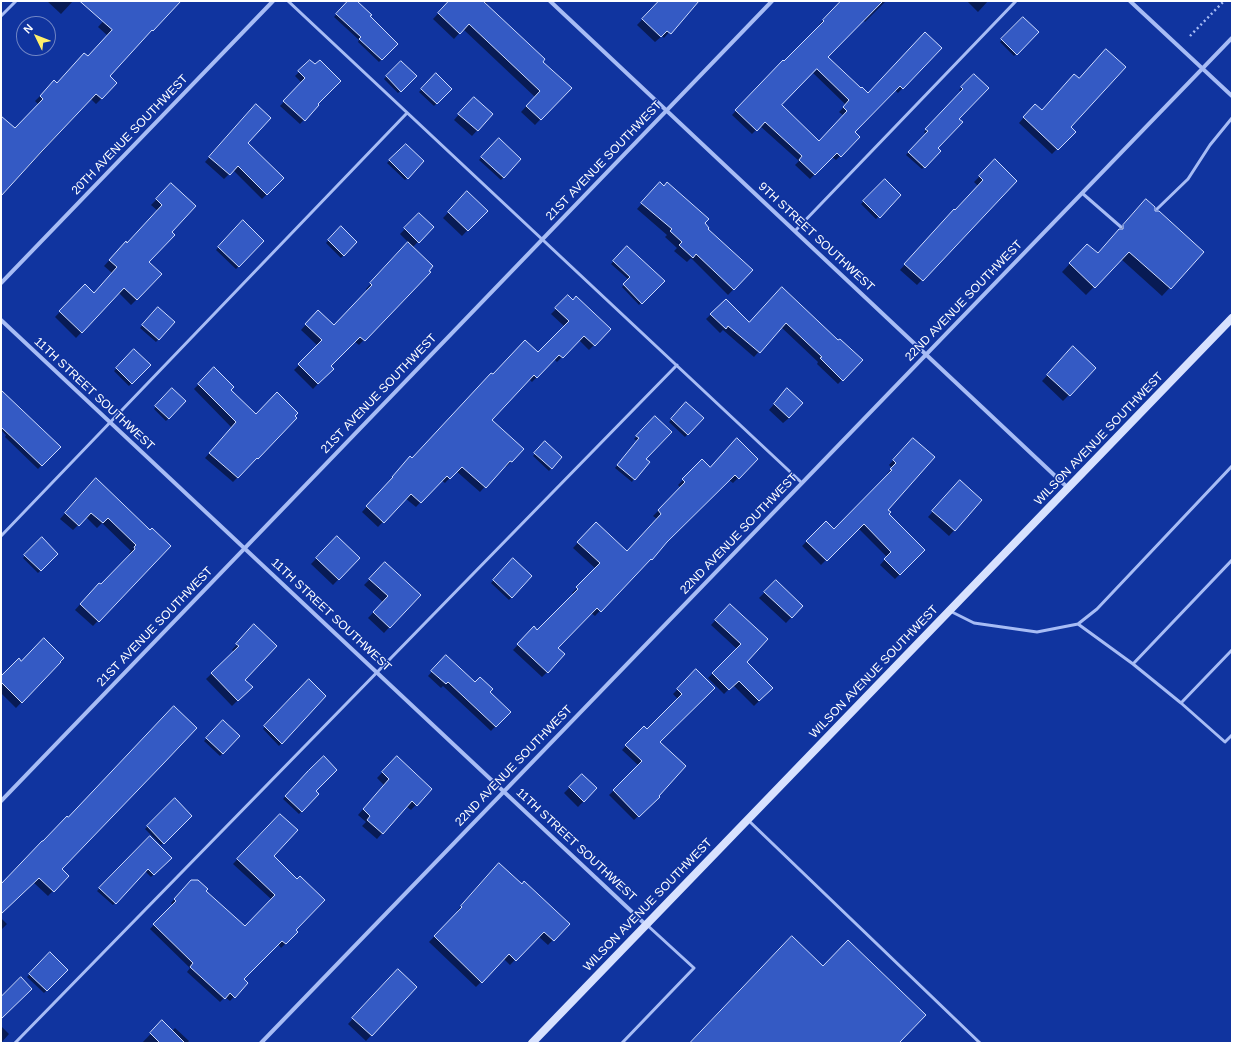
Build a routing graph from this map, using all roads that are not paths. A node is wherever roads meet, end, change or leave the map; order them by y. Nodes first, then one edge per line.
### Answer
1 (16, 1) edge
2 (273, 1) edge
3 (288, 1) edge
4 (550, 1) edge
5 (772, 1) edge
6 (1016, 1) edge
7 (1130, 1) edge
8 (1, 16) edge
9 (1232, 38) edge
10 (1202, 69) junction
11 (1232, 96) edge
12 (667, 110) junction
13 (407, 113) junction
14 (1232, 118) edge
15 (1082, 193) junction
16 (1157, 209) dead end
17 (1121, 227) dead end
18 (795, 231) junction
19 (542, 239) junction
20 (1, 283) edge
21 (1232, 318) edge
22 (1, 320) edge
23 (926, 354) junction
24 (677, 365) junction
25 (110, 422) junction
26 (1232, 466) edge
27 (802, 483) junction
28 (1068, 488) junction
29 (1, 536) edge
30 (245, 549) junction
31 (1232, 560) edge
32 (950, 611) junction
33 (1078, 624) junction
34 (1232, 650) edge
35 (1133, 664) junction
36 (377, 672) junction
37 (1182, 703) junction
38 (1232, 735) edge
39 (504, 791) junction
40 (1, 801) edge
41 (748, 820) junction
42 (646, 925) junction
43 (15, 1043) edge
44 (260, 1043) edge
45 (532, 1043) edge
46 (622, 1043) edge
47 (980, 1043) edge

1 - 8 lane
2 - 20 street, 20TH AVENUE SOUTHWEST
3 - 13 lane
4 - 12 street, 9TH STREET SOUTHWEST
5 - 12 street, 21ST AVENUE SOUTHWEST
6 - 18 lane
7 - 10 street
9 - 10 street, 22ND AVENUE SOUTHWEST
10 - 11 street
10 - 15 street, 22ND AVENUE SOUTHWEST
12 - 18 street, 9TH STREET SOUTHWEST
12 - 19 street, 21ST AVENUE SOUTHWEST
13 - 19 lane
13 - 25 lane
14 - 16 lane
15 - 17 lane
15 - 23 street, 22ND AVENUE SOUTHWEST
18 - 23 street, 9TH STREET SOUTHWEST
19 - 24 lane
19 - 30 street, 21ST AVENUE SOUTHWEST
21 - 28 main road, WILSON AVENUE SOUTHWEST
22 - 25 street, 11TH STREET SOUTHWEST
23 - 27 street, 22ND AVENUE SOUTHWEST
23 - 28 street, 9TH STREET SOUTHWEST
24 - 27 lane
24 - 36 lane
25 - 29 lane
25 - 30 street, 11TH STREET SOUTHWEST
26 - 33 lane
27 - 39 street, 22ND AVENUE SOUTHWEST
28 - 32 main road, WILSON AVENUE SOUTHWEST
30 - 36 street, 11TH STREET SOUTHWEST
30 - 40 street, 21ST AVENUE SOUTHWEST
31 - 35 lane
32 - 33 lane
32 - 41 main road, WILSON AVENUE SOUTHWEST
33 - 35 lane
34 - 37 lane
35 - 37 lane
36 - 39 street, 11TH STREET SOUTHWEST
36 - 43 lane
37 - 38 lane
39 - 42 street, 11TH STREET SOUTHWEST
39 - 44 street, 22ND AVENUE SOUTHWEST
41 - 42 main road, WILSON AVENUE SOUTHWEST
41 - 47 lane
42 - 45 main road, WILSON AVENUE SOUTHWEST
42 - 46 lane

